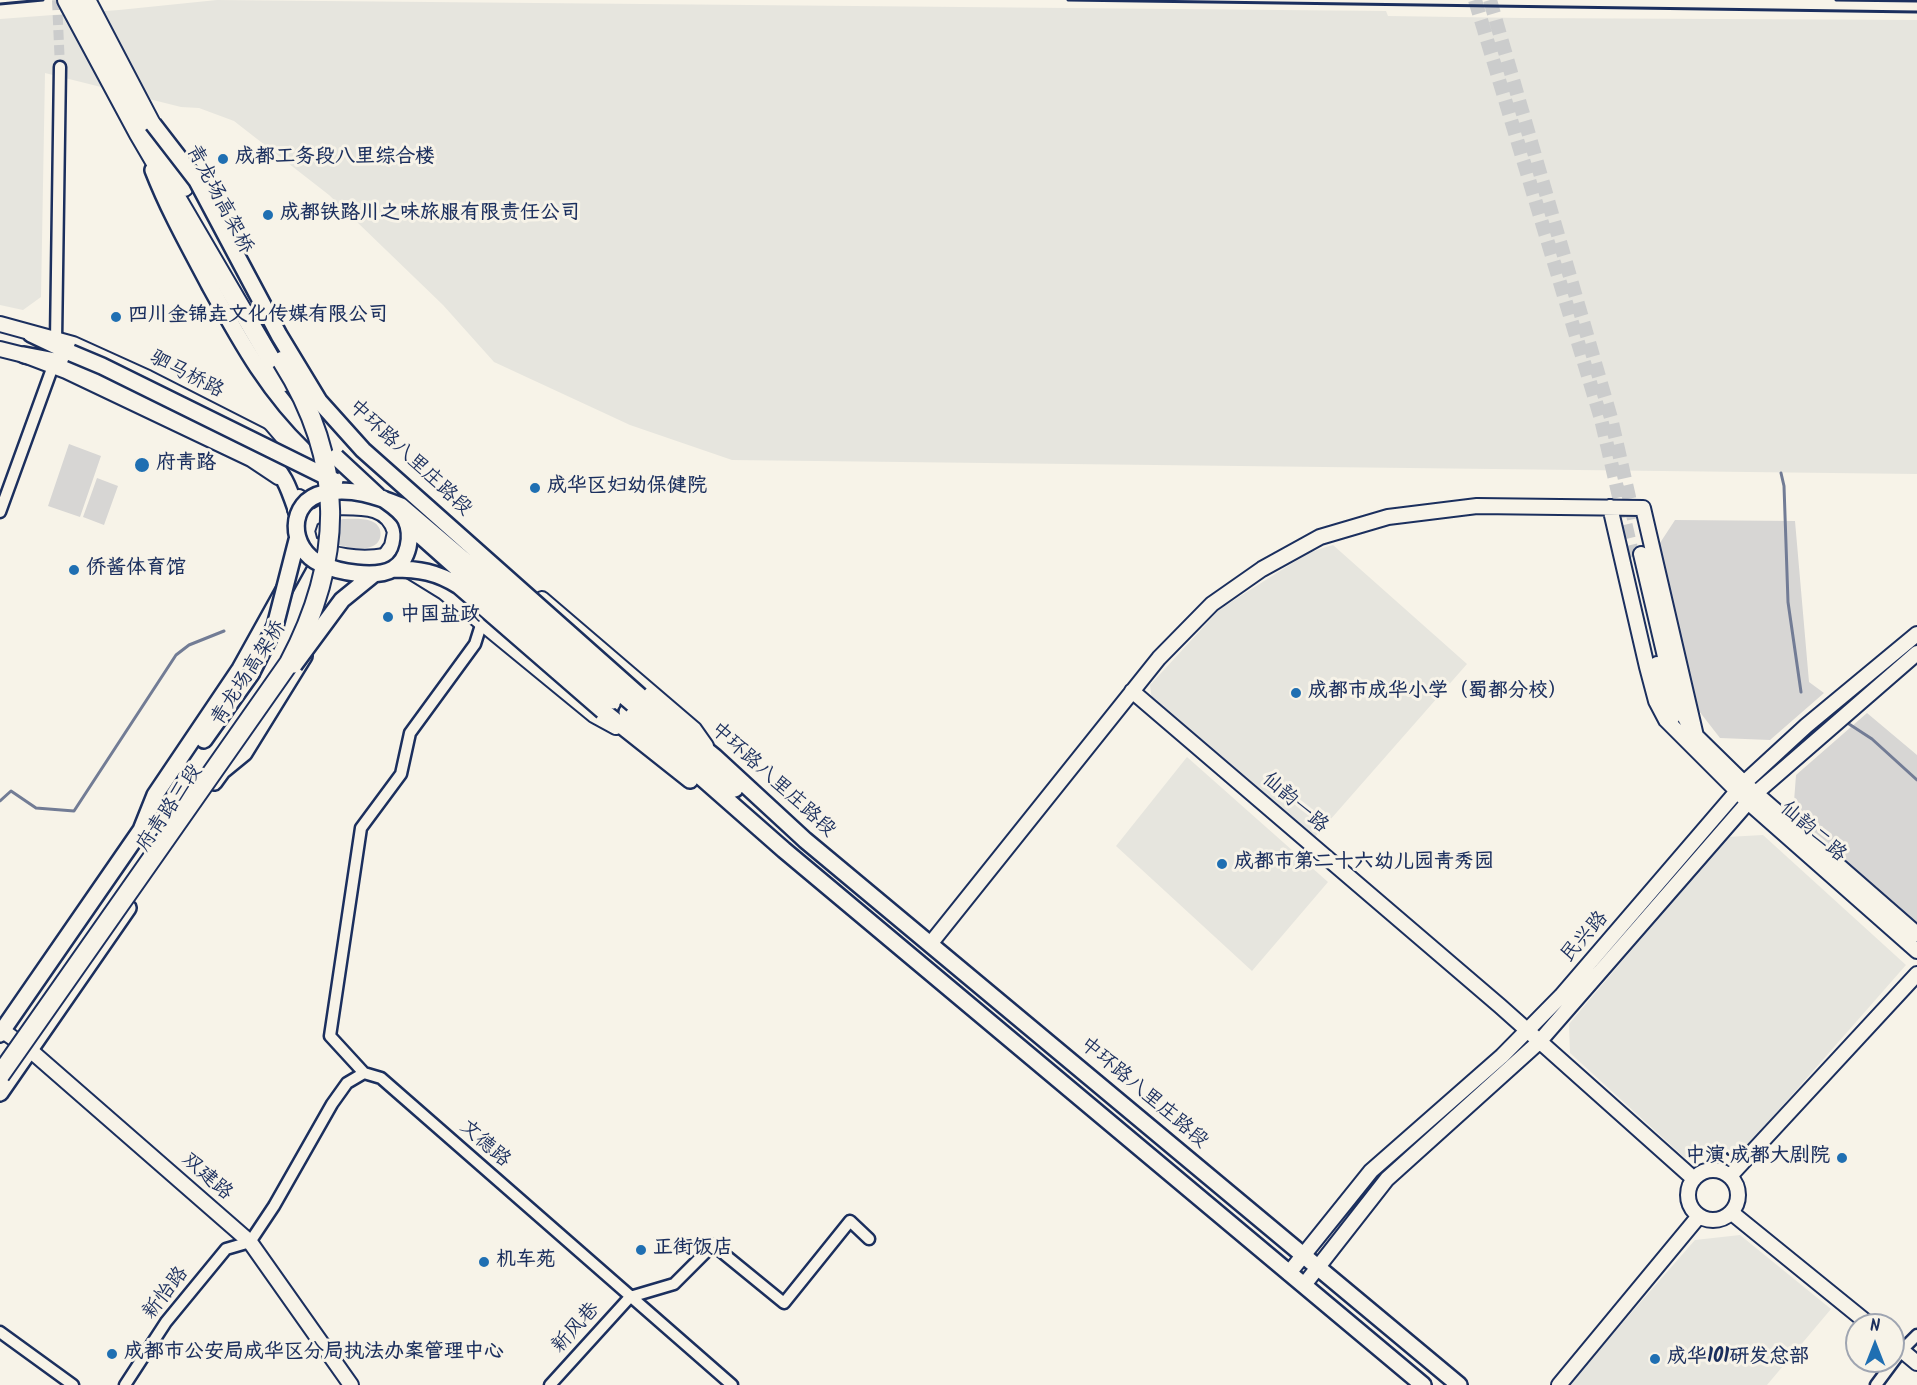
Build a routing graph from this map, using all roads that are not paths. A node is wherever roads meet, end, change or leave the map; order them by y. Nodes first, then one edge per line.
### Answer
1 (67, 0) edge
2 (86, 0) edge
3 (60, 67) tunnel mouth
4 (146, 129) junction
5 (0, 324) edge
6 (31, 334) junction
7 (56, 339) junction
8 (0, 349) edge
9 (24, 355) joint
10 (63, 361) junction
11 (356, 492) junction
12 (380, 504) junction
13 (1610, 507) junction
14 (0, 512) edge
15 (305, 529) junction
16 (1637, 552) junction
17 (389, 562) junction
18 (374, 574) junction
19 (482, 622) junction
20 (1917, 634) edge
21 (1917, 653) edge
22 (1132, 691) junction
23 (633, 704) junction
24 (1690, 738) junction
25 (638, 739) junction
26 (715, 757) junction
27 (222, 771) junction
28 (1740, 787) junction
29 (1752, 798) junction
30 (141, 830) junction
31 (805, 840) junction
32 (784, 850) junction
33 (1917, 934) edge
34 (931, 944) junction
35 (1917, 951) edge
36 (1917, 974) edge
37 (1527, 1031) junction
38 (1, 1032) edge
39 (1539, 1042) junction
40 (30, 1050) junction
41 (0, 1060) edge
42 (364, 1073) junction
43 (0, 1075) edge
44 (0, 1093) edge
45 (1730, 1176) junction
46 (1694, 1179) junction
47 (1732, 1213) junction
48 (1699, 1216) junction
49 (869, 1239) dead end
50 (250, 1242) junction
51 (1303, 1255) junction
52 (1318, 1267) junction
53 (1289, 1273) junction
54 (1304, 1285) junction
55 (630, 1297) junction
56 (1855, 1313) edge
57 (0, 1332) edge
58 (1905, 1353) edge
59 (1917, 1363) edge
60 (73, 1385) edge
61 (125, 1385) edge
62 (351, 1385) edge
63 (550, 1385) edge
64 (732, 1385) edge
65 (1423, 1385) edge
66 (1459, 1385) edge
67 (1558, 1385) edge

1 - 4 highway, 青龙场高架桥
2 - 4 highway, 青龙场高架桥
3 - 7 street
4 - 23 main road, 中环路八里庄路段, bridge
4 - 23 main road, 中环路八里庄路段, bridge
4 - 41 highway, 青龙场高架桥, bridge
4 - 43 highway, 青龙场高架桥, bridge
5 - 6 street, 驷马桥路
6 - 7 street, 驷马桥路
6 - 10 main road
7 - 15 street, 驷马桥路
8 - 9 street
9 - 10 main road
10 - 11 main road, bridge
10 - 14 street
10 - 15 main road
11 - 12 main road, bridge
11 - 15 main road, bridge
12 - 15 street
12 - 17 main road, 府青路三段, bridge
12 - 23 main road, bridge
12 - 26 street
13 - 16 street, 仙韵二路
13 - 16 street, 仙韵二路
13 - 22 street
15 - 17 street
15 - 18 main road, bridge
15 - 30 main road, 府青路三段
15 - 30 main road, bridge
16 - 24 street, 仙韵二路
16 - 24 street, 仙韵二路
17 - 18 main road, bridge
17 - 19 street
17 - 25 main road, bridge
17 - 27 main road, 府青路三段
18 - 27 main road, bridge
19 - 25 street
19 - 42 street
20 - 28 street, 民兴路
21 - 29 street, 民兴路
22 - 34 street
22 - 37 street, 仙韵一路
23 - 26 main road, 中环路八里庄路段
23 - 31 main road
23 - 32 main road, 中环路八里庄路段
24 - 28 street, 仙韵二路
25 - 32 main road
26 - 31 main road, 中环路八里庄路段
27 - 40 main road, 府青路三段
28 - 29 street, 仙韵二路
28 - 37 street, 民兴路
29 - 33 street, 仙韵二路
29 - 35 street, 仙韵二路
29 - 39 street, 民兴路
30 - 38 main road, 府青路三段
31 - 34 main road, 中环路八里庄路段
32 - 53 main road, 中环路八里庄路段
34 - 51 main road, 中环路八里庄路段
36 - 45 street
37 - 39 street, 仙韵一路
37 - 51 street, 民兴路
38 - 40 street, 双建路
39 - 46 street, 仙韵一路
39 - 52 street, 民兴路
40 - 44 main road, 府青路三段
40 - 50 street, 双建路
42 - 50 street
42 - 55 street, 文德路
45 - 46 street
45 - 47 street
46 - 48 street
47 - 48 street
47 - 56 street
48 - 67 street
49 - 55 street
50 - 61 street, 新怡路
50 - 62 street, 双建路
51 - 52 main road, 中环路八里庄路段
51 - 53 street, 民兴路
52 - 54 street, 民兴路
52 - 66 main road, 中环路八里庄路段
53 - 54 main road, 中环路八里庄路段
54 - 65 main road, 中环路八里庄路段
55 - 63 street, 新风巷
55 - 64 street, 文德路
57 - 60 street
58 - 59 street

